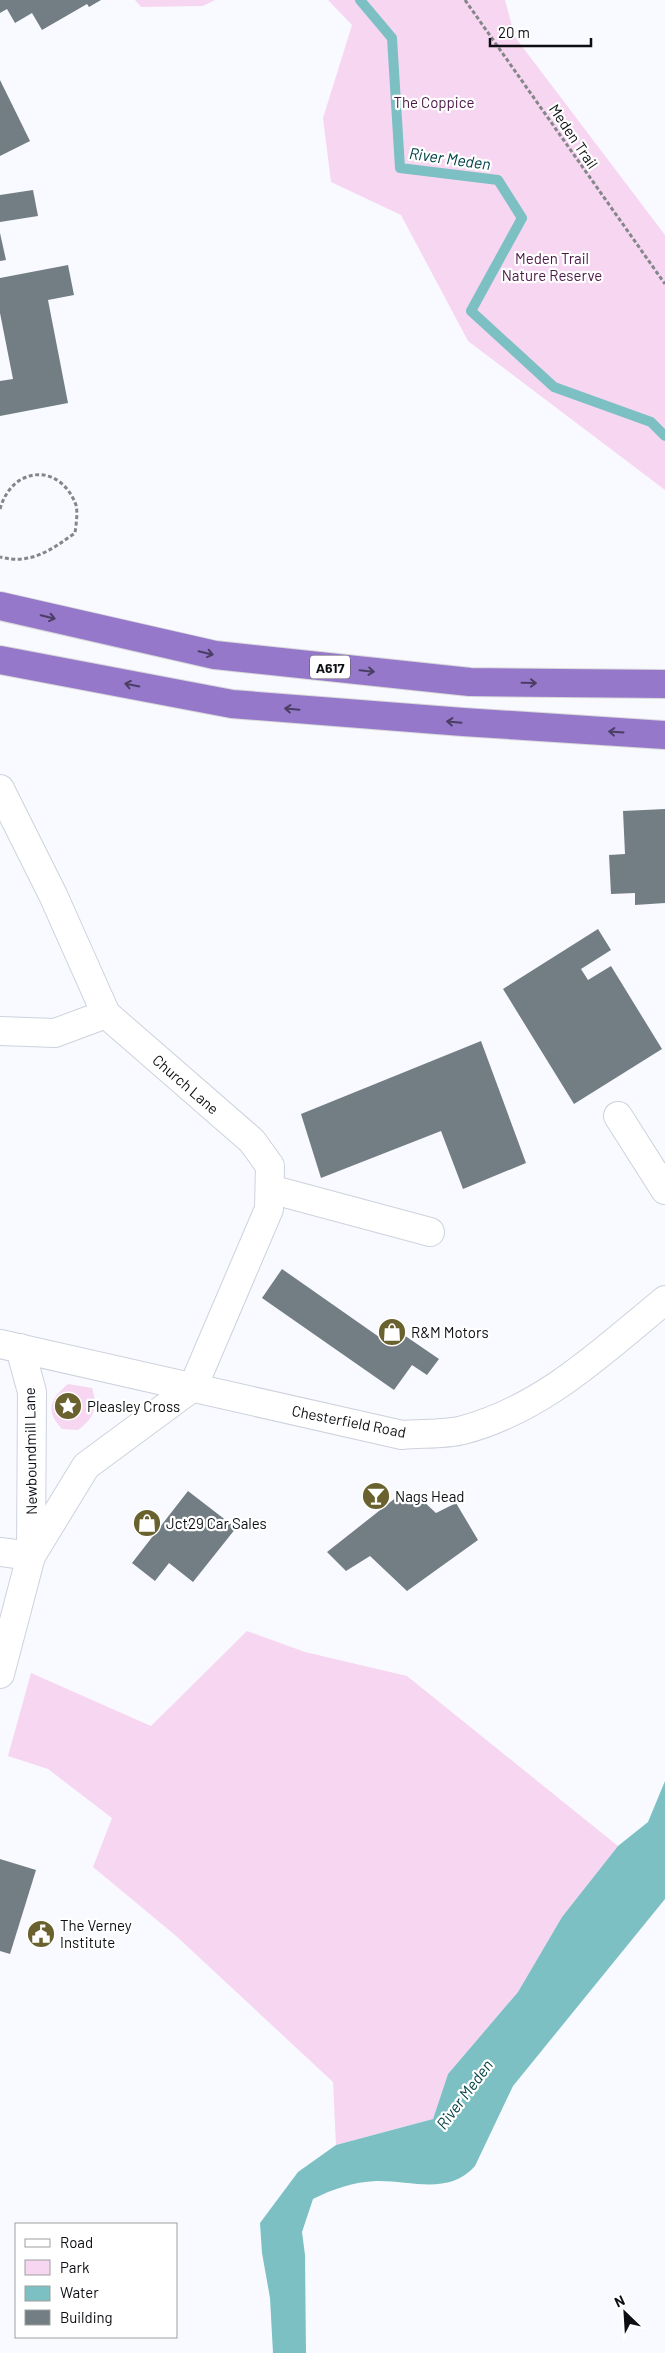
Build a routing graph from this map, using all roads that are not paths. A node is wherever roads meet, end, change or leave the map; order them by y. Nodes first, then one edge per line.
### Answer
1 (0, 606) edge
2 (0, 660) edge
3 (665, 684) edge
4 (665, 735) edge
5 (0, 789) edge
6 (106, 1014) junction
7 (0, 1031) edge
8 (618, 1116) dead end
9 (270, 1189) junction
10 (665, 1190) edge
11 (430, 1232) dead end
12 (665, 1300) edge
13 (10, 1346) edge
14 (193, 1387) junction
15 (0, 1552) edge
16 (31, 1556) junction
17 (0, 1674) edge

1 -> 3 highway, A617
4 -> 2 highway
5 - 6 street, Church Lane
6 - 7 street
6 - 9 street, Church Lane
8 - 10 street
9 - 11 street
9 - 14 street, Church Lane
12 - 14 street, Chesterfield Road
13 - 14 street, Chesterfield Road
13 - 16 street, Newboundmill Lane
14 - 16 street, Newboundmill Lane
15 - 16 street
16 - 17 street, Newboundmill Lane

